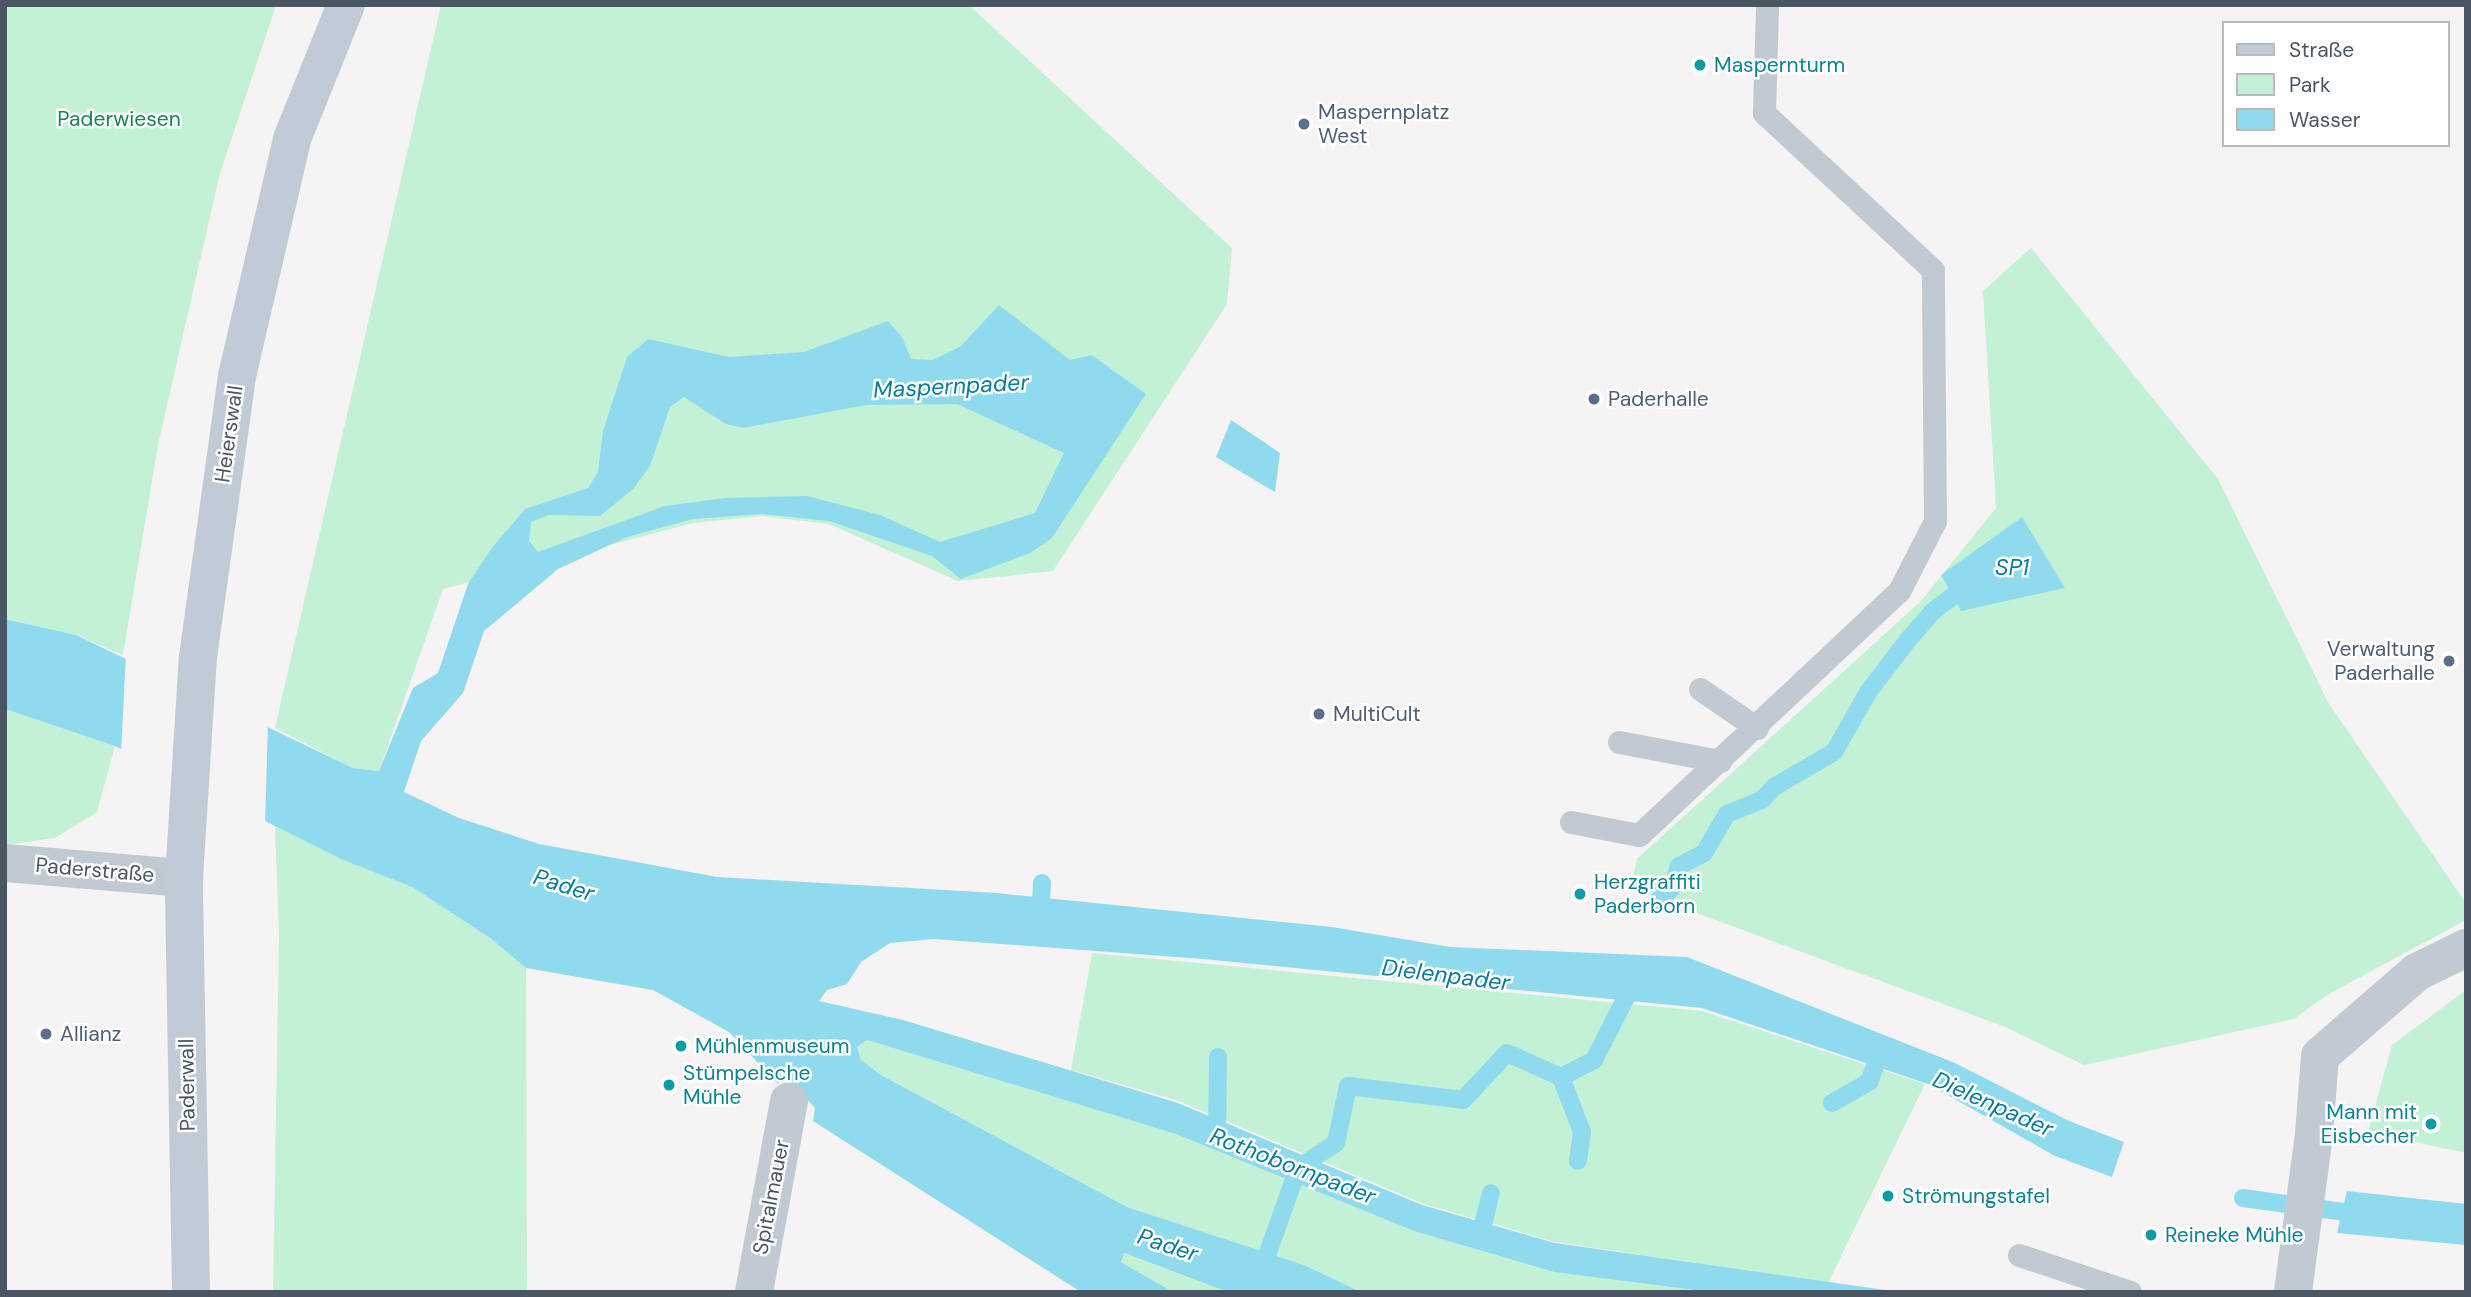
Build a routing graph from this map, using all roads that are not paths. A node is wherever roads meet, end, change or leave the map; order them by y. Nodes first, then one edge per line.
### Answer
1 (346, 5) edge
2 (1767, 5) edge
3 (1700, 689) dead end
4 (1757, 727) junction
5 (1619, 741) dead end
6 (1720, 761) junction
7 (1571, 822) dead end
8 (5, 863) edge
9 (184, 878) junction
10 (2466, 948) edge
11 (789, 1101) dead end
12 (2019, 1255) dead end
13 (191, 1292) edge
14 (754, 1292) edge
15 (2130, 1292) edge
16 (2293, 1292) edge

1 - 9 main road, Heierswall
2 - 4 lane
3 - 4 lane
4 - 6 lane
5 - 6 lane
6 - 7 lane
8 - 9 street, Paderstraße
9 - 13 main road, Paderwall
10 - 16 street
11 - 14 street, Spitalmauer
12 - 15 lane

